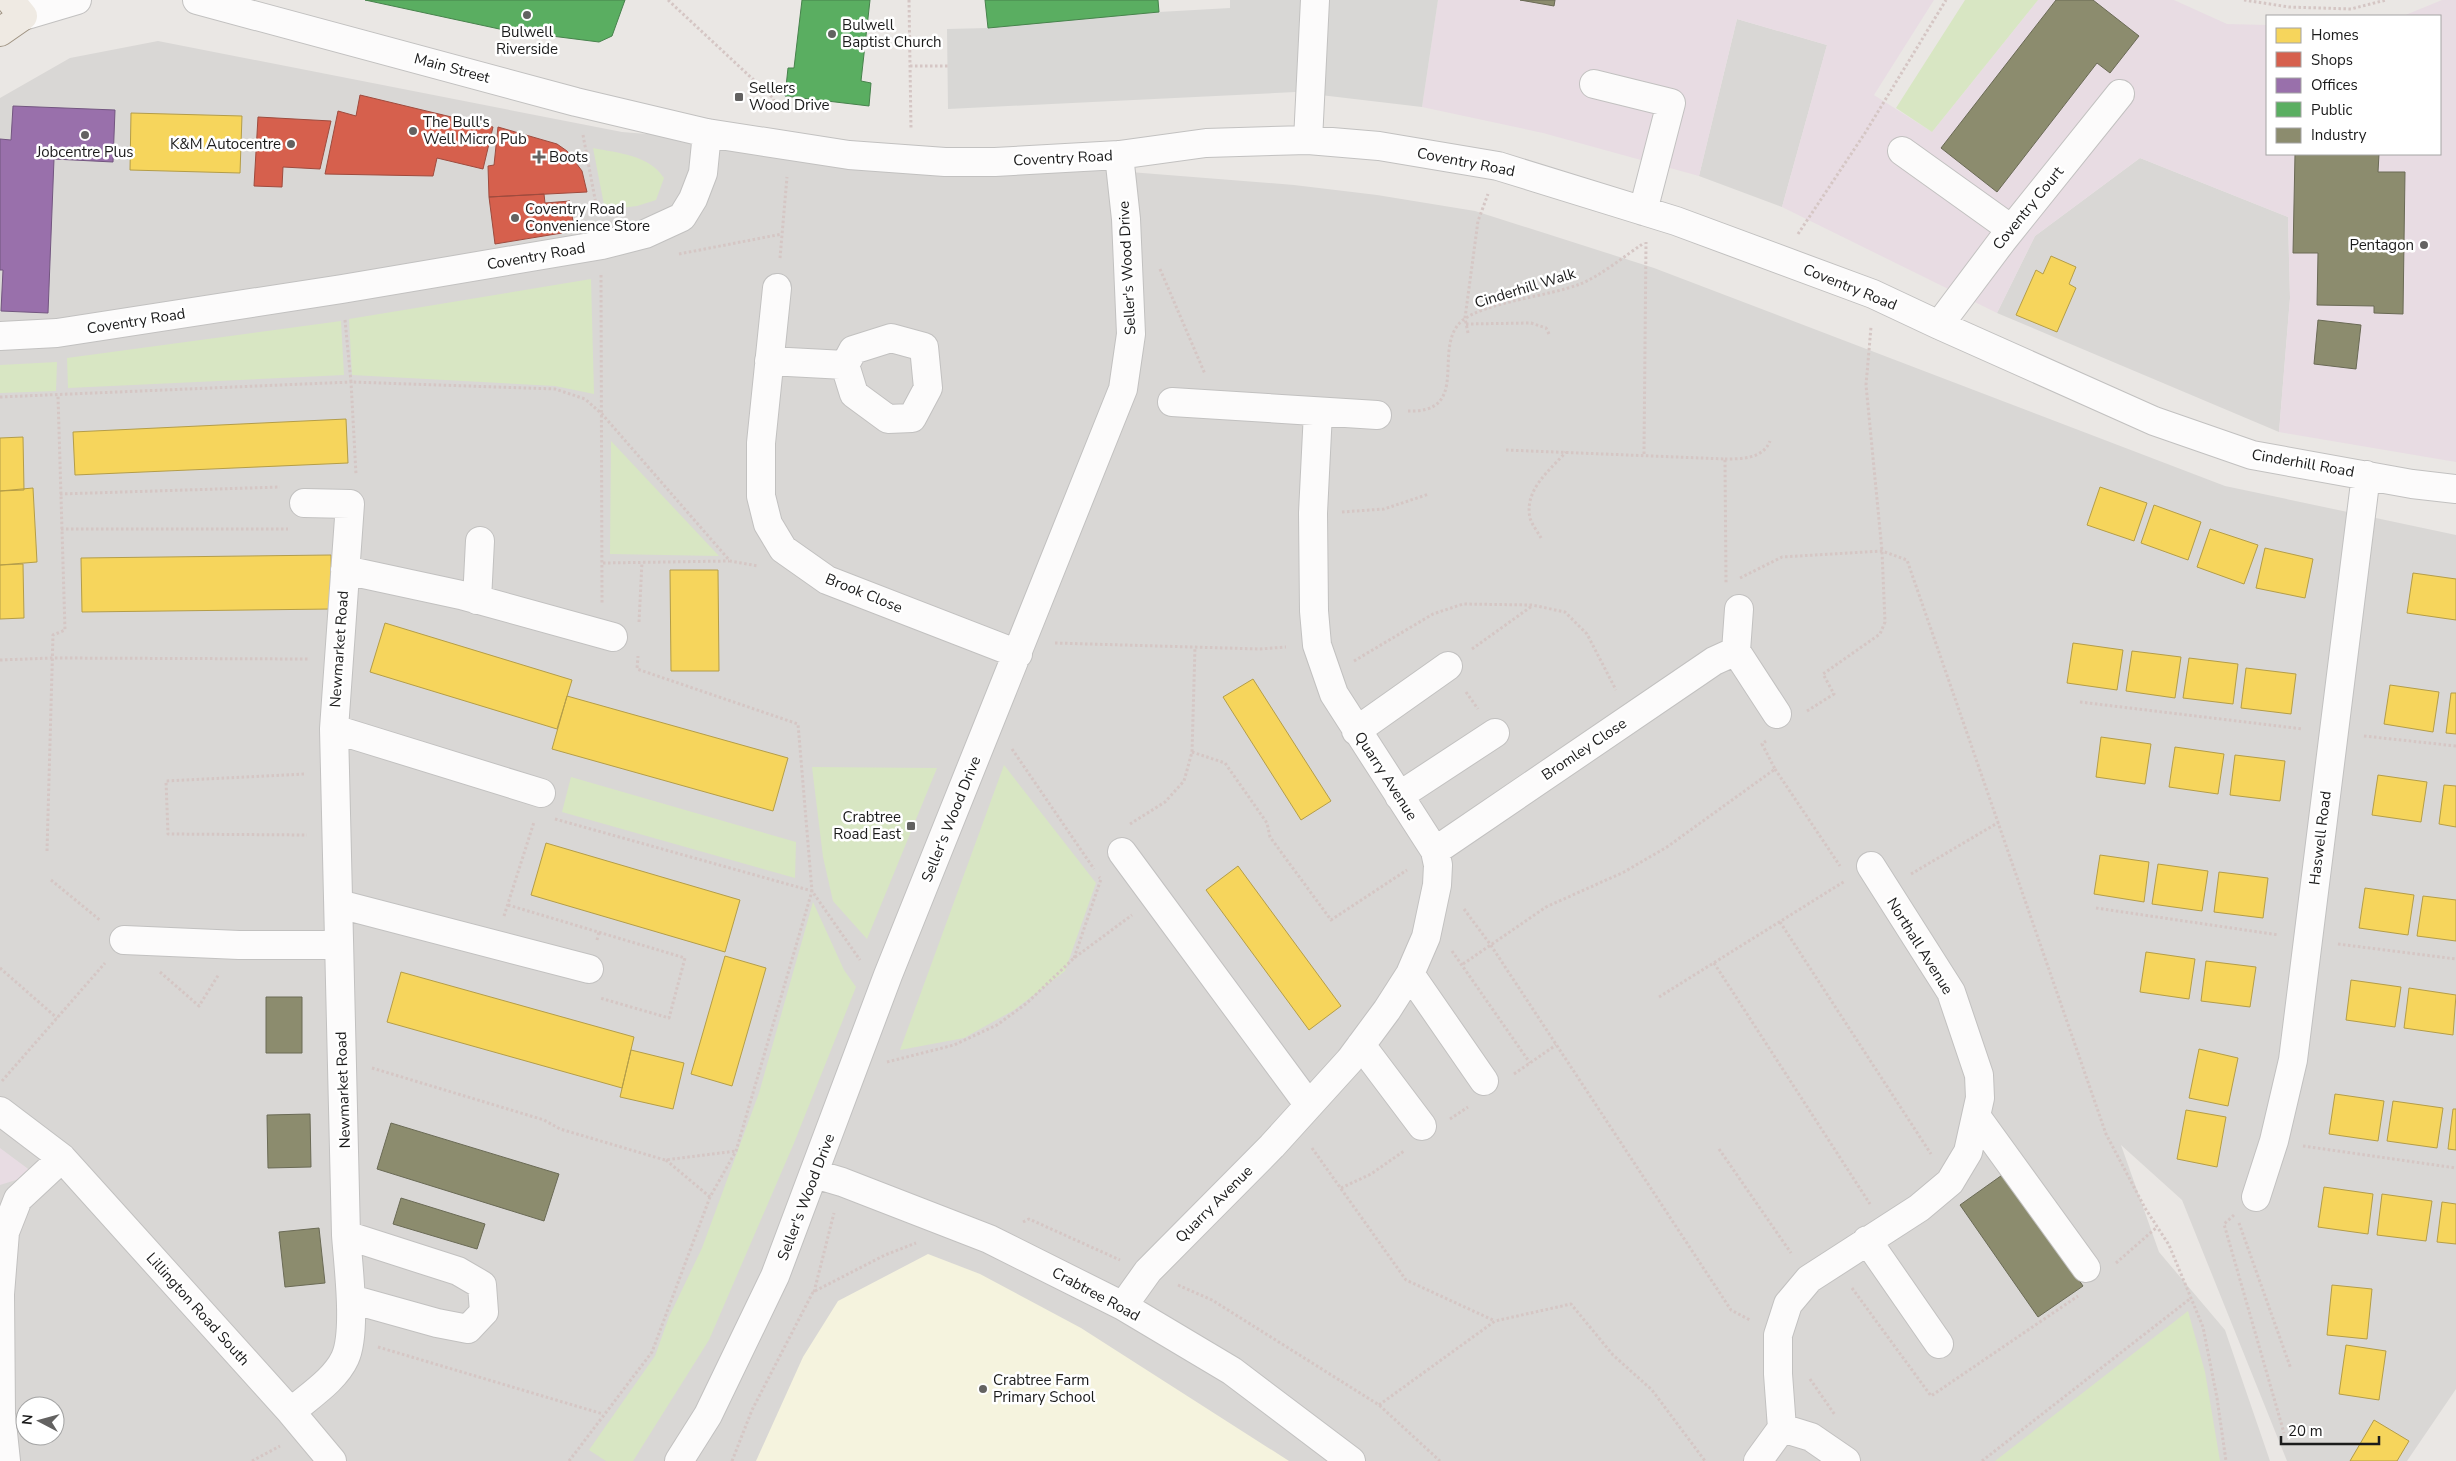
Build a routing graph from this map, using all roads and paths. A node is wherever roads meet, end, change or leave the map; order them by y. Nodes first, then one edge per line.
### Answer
1 (77, 0) edge
2 (197, 0) edge
3 (668, 0) edge
4 (909, 0) edge
5 (1315, 0) edge
6 (1946, 0) edge
7 (2244, 0) edge
8 (2386, 0) edge
9 (16, 8) edge
10 (0, 32) edge
11 (910, 66) junction
12 (948, 66) dead end
13 (1594, 84) dead end
14 (2120, 94) dead end
15 (707, 133) junction
16 (1308, 140) junction
17 (789, 145) junction
18 (1902, 151) dead end
19 (1119, 155) junction
20 (911, 160) junction
21 (1498, 166) junction
22 (1643, 212) junction
23 (1676, 221) junction
24 (2011, 229) junction
25 (1646, 241) junction
26 (1781, 260) junction
27 (1157, 262) dead end
28 (601, 267) dead end
29 (777, 288) joint
30 (342, 289) junction
31 (1873, 294) junction
32 (1465, 318) junction
33 (1466, 324) junction
34 (1939, 325) junction
35 (1468, 332) dead end
36 (1549, 334) dead end
37 (0, 336) edge
38 (769, 362) junction
39 (844, 365) dead end
40 (351, 382) junction
41 (58, 396) junction
42 (0, 397) edge
43 (1172, 402) dead end
44 (1219, 406) junction
45 (1318, 412) junction
46 (602, 414) junction
47 (1377, 415) joint
48 (2154, 421) joint
49 (1770, 441) dead end
50 (1506, 450) dead end
51 (1566, 452) junction
52 (1644, 454) junction
53 (1726, 459) junction
54 (2366, 475) junction
55 (2456, 489) edge
56 (60, 494) junction
57 (1429, 494) dead end
58 (296, 495) junction
59 (350, 504) junction
60 (1313, 513) junction
61 (61, 529) junction
62 (1542, 538) dead end
63 (480, 541) dead end
64 (1882, 550) junction
65 (730, 561) junction
66 (642, 562) junction
67 (603, 563) junction
68 (759, 566) dead end
69 (345, 570) junction
70 (477, 600) junction
71 (1532, 605) junction
72 (1738, 609) dead end
73 (639, 630) dead end
74 (608, 636) joint
75 (1317, 645) junction
76 (1195, 647) junction
77 (1020, 648) junction
78 (638, 649) dead end
79 (1736, 651) junction
80 (52, 658) junction
81 (338, 659) junction
82 (0, 660) edge
83 (1448, 666) junction
84 (1328, 677) junction
85 (2080, 702) dead end
86 (993, 715) junction
87 (1790, 715) joint
88 (1630, 717) junction
89 (334, 729) junction
90 (1356, 731) junction
91 (2332, 732) junction
92 (1495, 733) joint
93 (1768, 740) dead end
94 (2456, 746) edge
95 (1192, 752) junction
96 (1775, 769) junction
97 (335, 773) junction
98 (1398, 796) junction
99 (539, 804) junction
100 (1999, 822) junction
101 (337, 835) junction
102 (1124, 839) joint
103 (1090, 848) dead end
104 (47, 851) dead end
105 (1083, 853) junction
106 (1436, 863) junction
107 (1860, 872) junction
108 (812, 890) junction
109 (1885, 890) junction
110 (1156, 898) junction
111 (339, 904) junction
112 (1429, 922) junction
113 (1780, 922) junction
114 (124, 940) joint
115 (495, 944) junction
116 (1490, 944) junction
117 (337, 945) junction
118 (1074, 958) junction
119 (1714, 963) junction
120 (1463, 964) junction
121 (0, 968) edge
122 (589, 969) dead end
123 (1410, 974) junction
124 (888, 975) junction
125 (1659, 997) dead end
126 (57, 1018) junction
127 (1361, 1045) junction
128 (342, 1060) junction
129 (1530, 1063) dead end
130 (854, 1068) junction
131 (1484, 1081) dead end
132 (0, 1083) edge
133 (0, 1111) edge
134 (1301, 1112) junction
135 (1976, 1116) junction
136 (1422, 1126) dead end
137 (2274, 1141) junction
138 (1719, 1149) dead end
139 (736, 1151) junction
140 (62, 1158) junction
141 (665, 1160) junction
142 (2456, 1168) edge
143 (815, 1174) junction
144 (842, 1182) junction
145 (1950, 1182) junction
146 (710, 1197) junction
147 (2256, 1197) junction
148 (1029, 1219) dead end
149 (2157, 1226) junction
150 (956, 1228) junction
151 (1876, 1234) junction
152 (346, 1235) junction
153 (1834, 1264) junction
154 (2098, 1269) joint
155 (1148, 1271) junction
156 (1809, 1278) junction
157 (813, 1292) junction
158 (2080, 1294) dead end
159 (2192, 1298) junction
160 (351, 1299) junction
161 (1122, 1306) junction
162 (1495, 1321) junction
163 (1778, 1335) junction
164 (348, 1338) junction
165 (1939, 1344) dead end
166 (2291, 1369) dead end
167 (1806, 1374) dead end
168 (1379, 1405) junction
169 (291, 1412) junction
170 (0, 1414) edge
171 (603, 1414) junction
172 (1840, 1422) dead end
173 (1782, 1428) junction
174 (2284, 1433) dead end
175 (6, 1461) edge
176 (332, 1461) edge
177 (569, 1461) edge
178 (679, 1461) edge
179 (732, 1461) edge
180 (1351, 1461) edge
181 (1440, 1461) edge
182 (1705, 1461) edge
183 (1758, 1461) edge
184 (1846, 1461) edge
185 (1982, 1461) edge
186 (2226, 1461) edge

1 - 9 street
2 - 15 street, Main Street
3 - 17 path
4 - 11 path
5 - 16 street
6 - 26 path
7 - 8 path
9 - 10 main road
11 - 12 path
11 - 20 path
13 - 22 street
14 - 24 street, Coventry Court
15 - 17 street, Coventry Road
15 - 30 street, Coventry Road
16 - 19 street, Coventry Road
16 - 21 street, Coventry Road
17 - 20 street, Coventry Road
17 - 29 path
18 - 24 street
19 - 20 street, Coventry Road
19 - 77 street, Seller's Wood Drive
21 - 22 street, Coventry Road
21 - 32 path
22 - 23 street, Coventry Road
23 - 25 path, Cinderhill Walk
23 - 26 street, Coventry Road
24 - 34 street, Coventry Court
25 - 32 path, Cinderhill Walk
25 - 52 path
26 - 31 street, Coventry Road
27 - 44 path
28 - 46 path
29 - 38 street, Brook Close
30 - 37 street, Coventry Road
30 - 40 path
31 - 34 street, Coventry Road
31 - 64 path
32 - 33 path
32 - 47 path, Cinderhill Walk
33 - 35 path
33 - 36 path
34 - 48 street, Coventry Road
38 - 39 street
38 - 77 street, Brook Close
40 - 41 path
40 - 46 path
40 - 59 path
41 - 42 path
41 - 56 path
43 - 44 street
44 - 45 street
45 - 47 street
45 - 60 street, Quarry Avenue
46 - 65 path
46 - 67 path
48 - 54 street, Cinderhill Road
49 - 53 path
50 - 51 path
51 - 52 path
51 - 62 path
52 - 53 path
53 - 64 path
54 - 55 street, Cinderhill Road
54 - 91 street, Haswell Road
56 - 58 path
56 - 61 path
57 - 60 path
58 - 59 street
58 - 61 path
59 - 69 street, Newmarket Road
60 - 75 street, Quarry Avenue
61 - 80 path
63 - 70 street
64 - 87 path
64 - 100 path
65 - 66 path
65 - 68 path
66 - 67 path
66 - 73 path
67 - 74 path
69 - 70 street, Newmarket Road
69 - 81 street, Newmarket Road
70 - 74 street, Newmarket Road
71 - 83 path
71 - 84 path
71 - 88 path
72 - 79 street
75 - 76 path
75 - 84 street, Quarry Avenue
76 - 77 path
76 - 95 path
77 - 86 street, Seller's Wood Drive
78 - 108 path
79 - 87 street
79 - 88 street, Bromley Close
80 - 81 path
80 - 82 path
80 - 104 path
81 - 89 street, Newmarket Road
83 - 90 street
83 - 92 path
84 - 90 street, Quarry Avenue
85 - 91 path
86 - 105 path
86 - 124 street, Seller's Wood Drive
88 - 106 street, Bromley Close
89 - 97 street, Newmarket Road
89 - 99 street, Newmarket Road
90 - 98 street, Quarry Avenue
91 - 94 path
91 - 137 street, Haswell Road
92 - 98 street
93 - 96 path
95 - 102 path
95 - 106 path
96 - 107 path
96 - 116 path
97 - 101 street, Newmarket Road
97 - 101 path
98 - 106 street, Quarry Avenue
99 - 108 path
99 - 115 path
100 - 109 path
100 - 149 path
101 - 111 street, Newmarket Road
102 - 110 street
103 - 105 path
105 - 118 path
106 - 112 street, Quarry Avenue
106 - 116 path
107 - 109 street, Northall Avenue
107 - 113 path
108 - 124 path
108 - 139 path
109 - 135 street, Northall Avenue
110 - 118 path
110 - 134 street
111 - 115 street
111 - 117 street, Newmarket Road
112 - 120 path
112 - 123 street, Quarry Avenue
113 - 119 path
113 - 145 path
114 - 117 street
114 - 126 path
115 - 122 street
116 - 120 path
116 - 163 path
117 - 128 street, Newmarket Road
118 - 130 path
119 - 125 path
119 - 151 path
120 - 129 path
121 - 126 path
123 - 127 street, Quarry Avenue
123 - 131 street
124 - 130 street, Seller's Wood Drive
126 - 132 path
127 - 134 street, Quarry Avenue
127 - 136 street
128 - 141 path
128 - 152 street, Newmarket Road
130 - 143 street, Seller's Wood Drive
133 - 140 street, Lillington Road South
134 - 155 street, Quarry Avenue
134 - 162 path
135 - 145 street, Northall Avenue
135 - 154 street
137 - 142 path
137 - 147 street, Haswell Road
138 - 156 path
139 - 141 path
139 - 146 path
140 - 169 street, Lillington Road South
140 - 170 street
141 - 146 path
143 - 144 street, Crabtree Road
143 - 178 street, Seller's Wood Drive
144 - 150 street, Crabtree Road
144 - 157 path
145 - 151 street, Northall Avenue
146 - 171 path
147 - 166 path
147 - 174 path
148 - 155 path
149 - 154 path
149 - 159 path
150 - 157 path
150 - 161 street, Crabtree Road
151 - 153 street, Northall Avenue
151 - 165 street
152 - 160 street, Newmarket Road
152 - 160 street
153 - 156 street, Northall Avenue
153 - 158 path
155 - 161 street, Quarry Avenue
155 - 168 path
156 - 163 street, Northall Avenue
157 - 179 path
159 - 185 path
159 - 186 path
160 - 164 street, Newmarket Road
161 - 180 street, Crabtree Road
162 - 168 path
162 - 182 path
163 - 173 street, Northall Avenue
164 - 169 street, Newmarket Road
164 - 171 path
167 - 172 path
168 - 181 path
169 - 176 street, Lillington Road South
170 - 175 street
171 - 177 path
173 - 183 street
173 - 184 street

